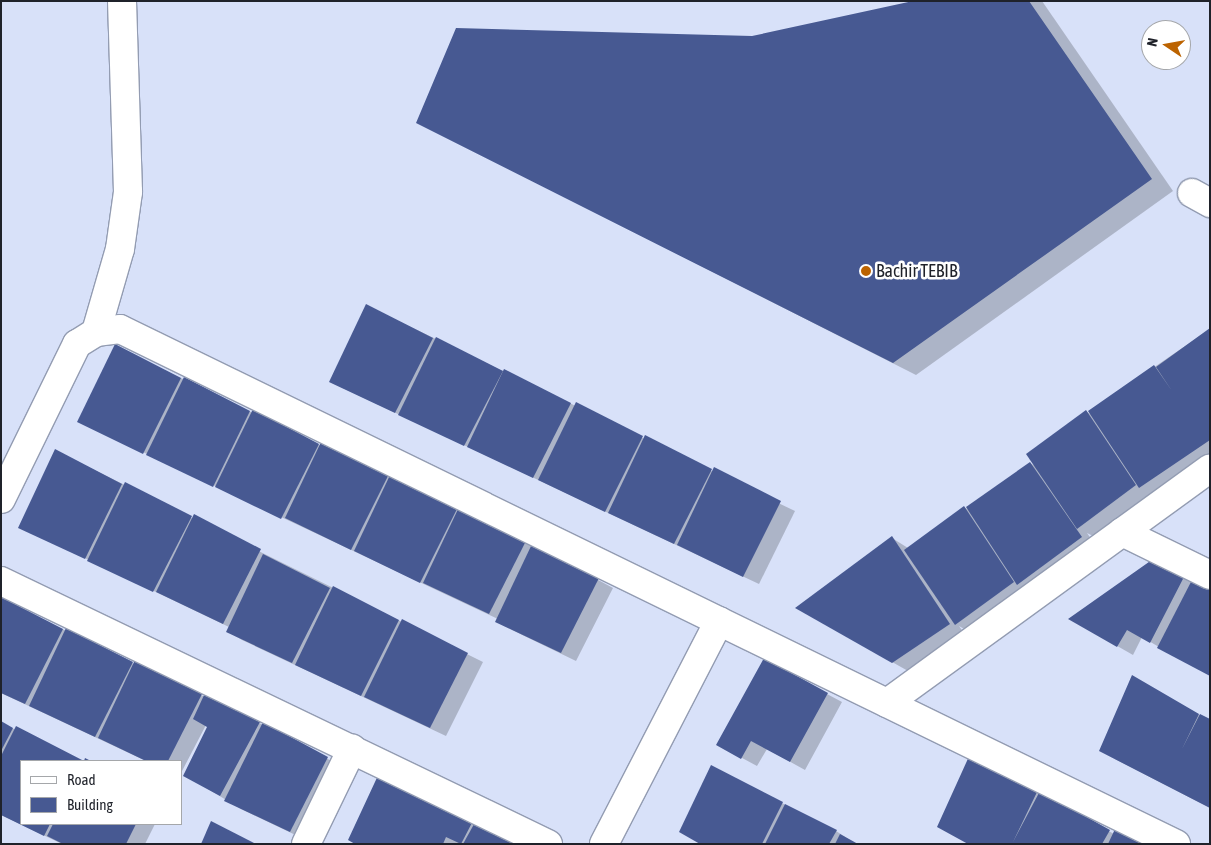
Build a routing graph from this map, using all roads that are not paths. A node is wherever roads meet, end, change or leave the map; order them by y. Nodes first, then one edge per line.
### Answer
1 (122, 1) edge
2 (96, 332) junction
3 (1210, 468) edge
4 (1, 499) edge
5 (1122, 532) junction
6 (1210, 575) edge
7 (1, 581) edge
8 (719, 621) junction
9 (887, 703) junction
10 (352, 749) junction
11 (306, 844) edge
12 (548, 844) edge
13 (604, 844) edge
14 (1176, 844) edge

1 - 2 street
2 - 4 street
2 - 8 street
3 - 5 street
5 - 6 street
5 - 9 street
7 - 10 street
8 - 9 street
8 - 13 street
9 - 14 street
10 - 11 street
10 - 12 street

